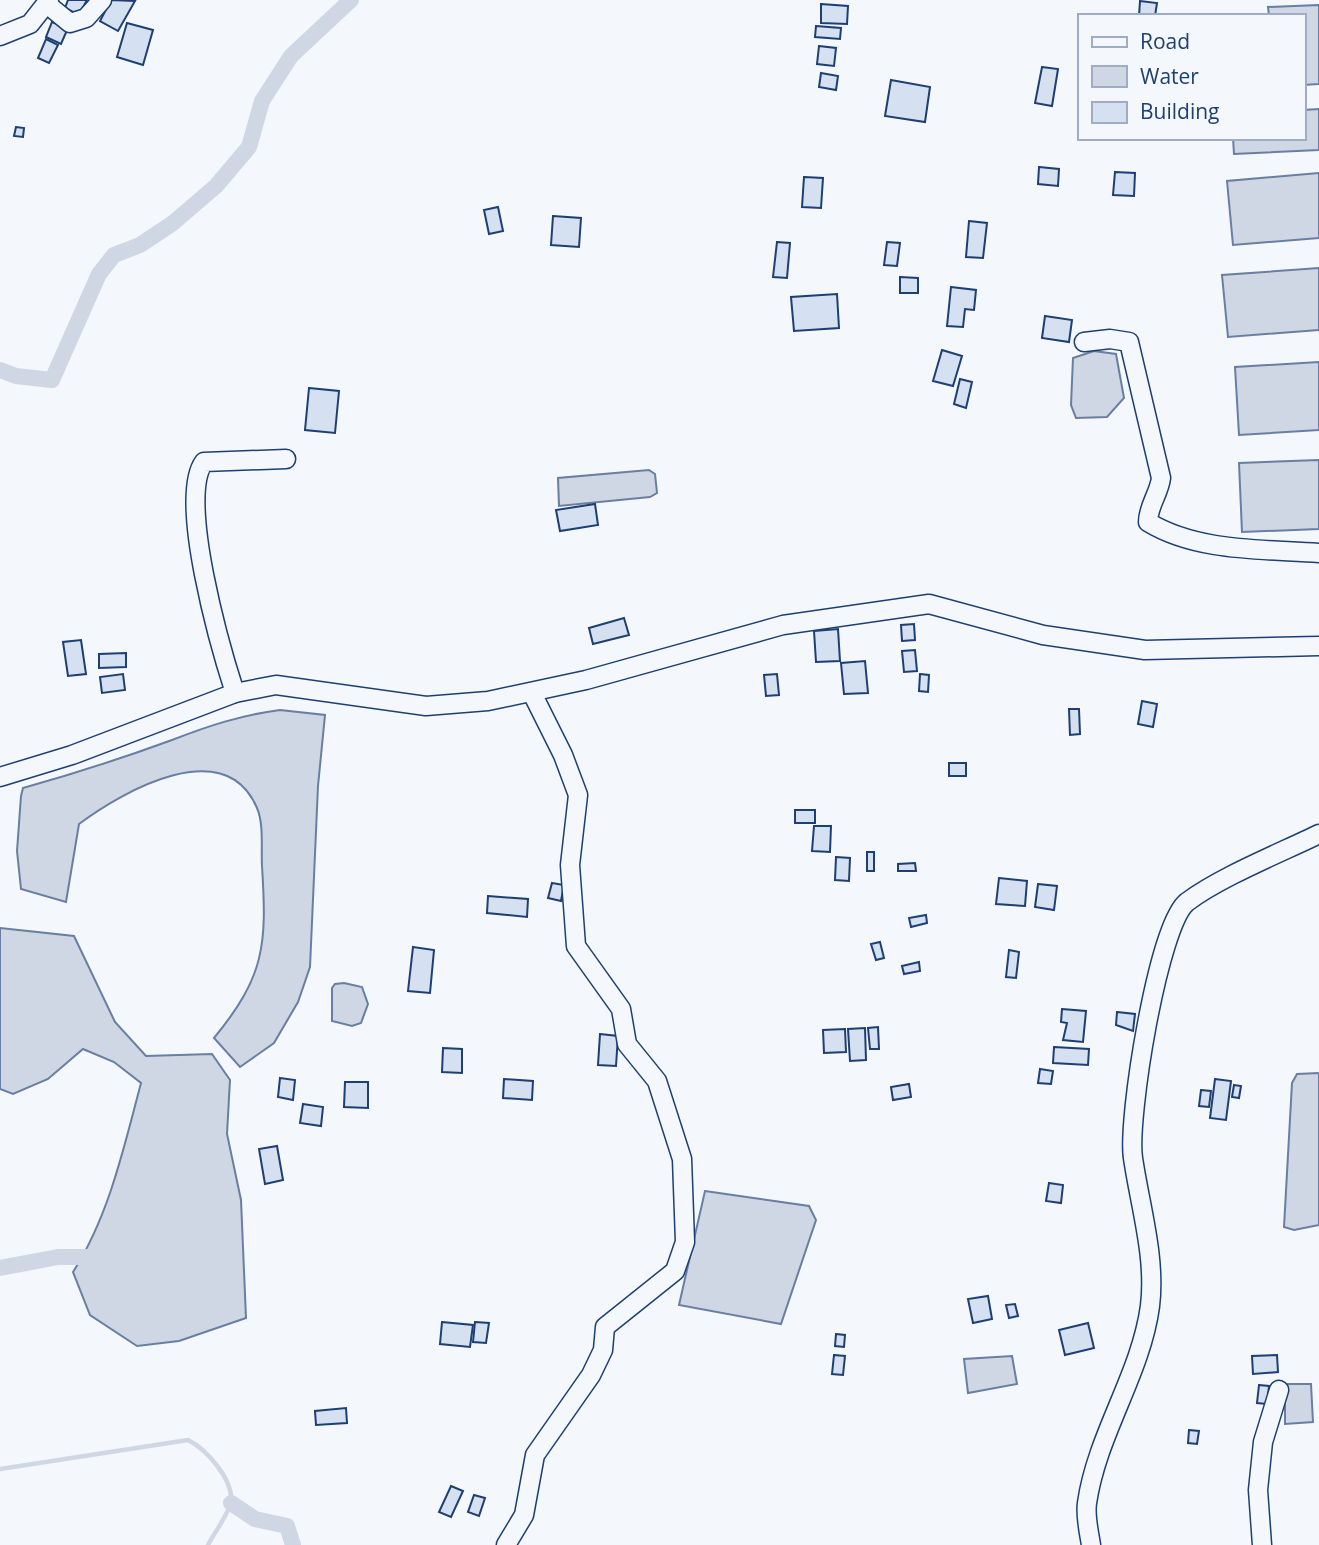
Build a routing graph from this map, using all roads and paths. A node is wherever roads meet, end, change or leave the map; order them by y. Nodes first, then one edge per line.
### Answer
1 (102, 0) edge
2 (48, 3) edge
3 (0, 36) edge
4 (1084, 342) dead end
5 (286, 459) dead end
6 (1319, 553) edge
7 (1319, 646) edge
8 (235, 693) junction
9 (532, 693) junction
10 (0, 777) edge
11 (1319, 834) edge
12 (1279, 1390) dead end
13 (506, 1545) edge
14 (1091, 1545) edge
15 (1262, 1545) edge

1 - 2 street
2 - 3 street
4 - 6 street
5 - 8 street
7 - 9 street
8 - 9 street
8 - 10 street
9 - 13 street
11 - 14 street
12 - 15 street

